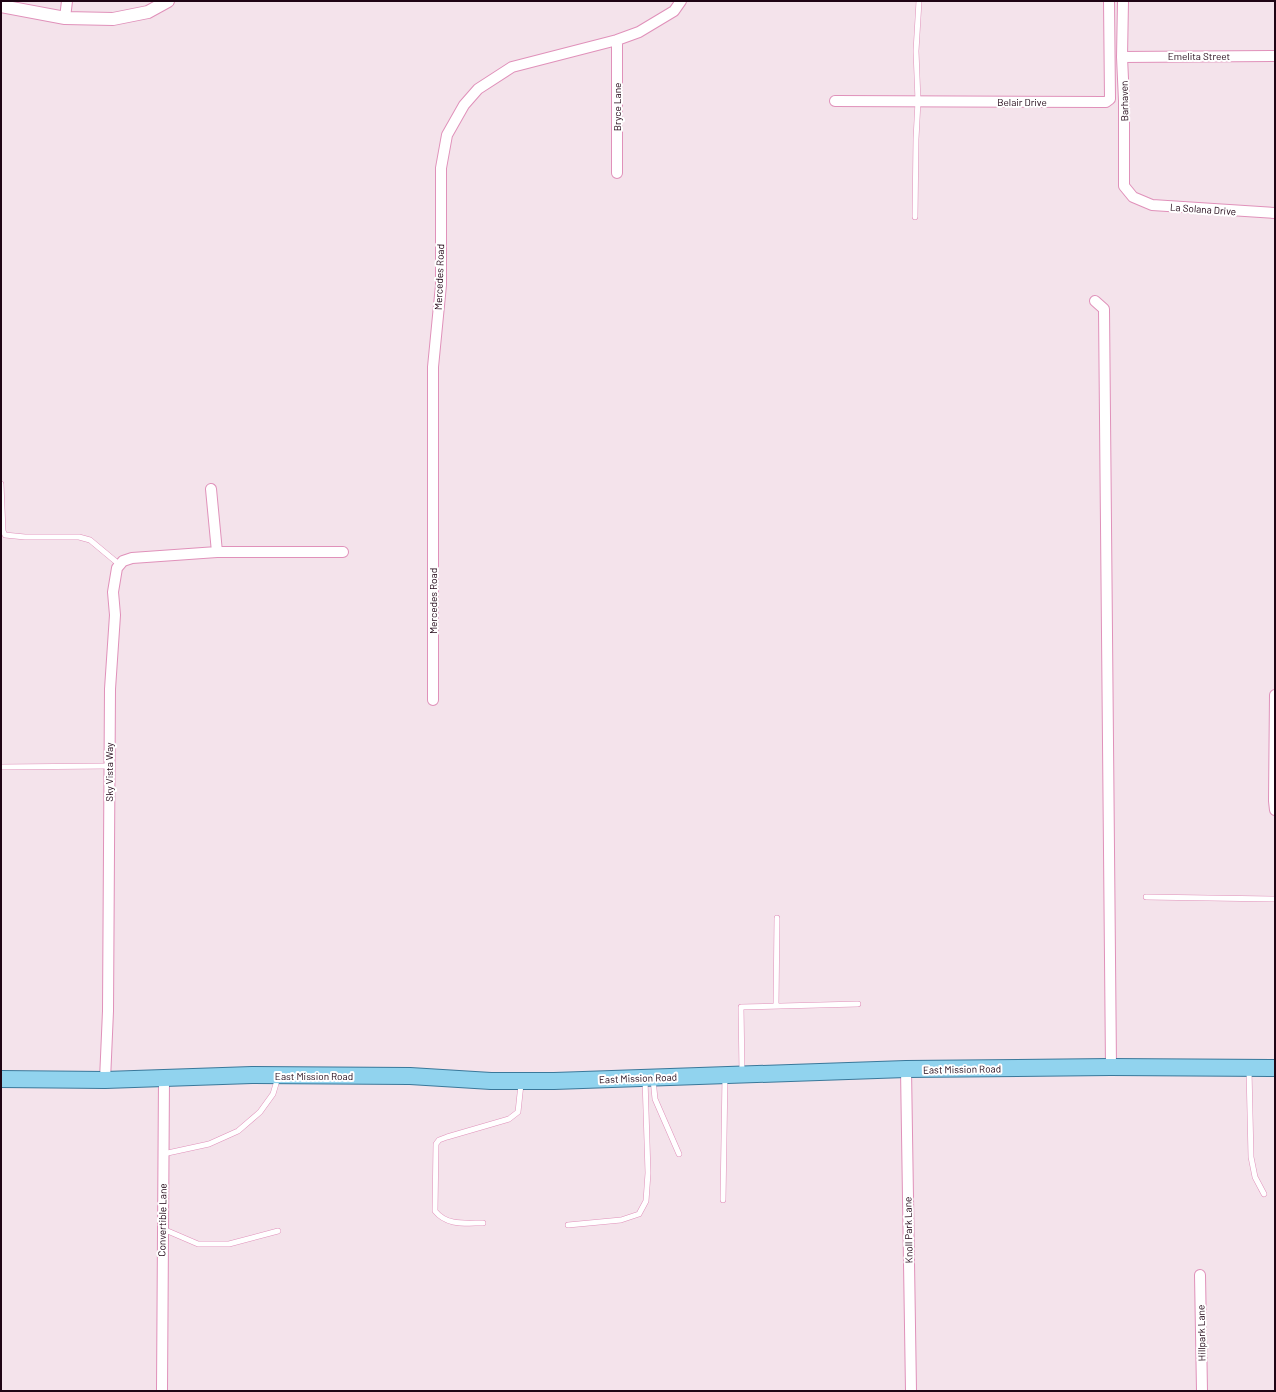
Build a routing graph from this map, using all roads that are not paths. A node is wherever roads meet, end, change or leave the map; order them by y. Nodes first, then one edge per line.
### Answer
1 (67, 1) edge
2 (168, 1) edge
3 (681, 1) edge
4 (919, 1) edge
5 (1109, 1) edge
6 (1123, 1) edge
7 (1, 6) edge
8 (65, 18) junction
9 (617, 40) junction
10 (1275, 56) edge
11 (1122, 57) junction
12 (835, 101) dead end
13 (918, 101) junction
14 (617, 173) dead end
15 (1133, 197) joint
16 (1275, 213) edge
17 (915, 217) dead end
18 (1095, 301) dead end
19 (1, 484) edge
20 (211, 489) dead end
21 (217, 552) junction
22 (343, 552) dead end
23 (120, 565) junction
24 (1275, 695) edge
25 (433, 700) dead end
26 (1275, 760) edge
27 (109, 766) junction
28 (1, 767) edge
29 (1275, 790) edge
30 (1275, 810) edge
31 (1146, 897) dead end
32 (1275, 899) edge
33 (777, 918) dead end
34 (858, 1004) dead end
35 (776, 1006) junction
36 (1111, 1067) junction
37 (1249, 1068) junction
38 (1275, 1068) edge
39 (906, 1069) junction
40 (725, 1075) junction
41 (742, 1075) junction
42 (278, 1076) junction
43 (164, 1078) junction
44 (649, 1078) junction
45 (1, 1079) edge
46 (105, 1080) junction
47 (522, 1081) junction
48 (163, 1154) junction
49 (679, 1154) dead end
50 (1264, 1194) dead end
51 (723, 1200) dead end
52 (483, 1223) dead end
53 (568, 1225) dead end
54 (162, 1228) junction
55 (278, 1231) dead end
56 (1200, 1275) dead end
57 (162, 1391) edge
58 (911, 1391) edge
59 (1202, 1391) edge

1 - 8 street
2 - 8 street
3 - 9 street, Mercedes Road
4 - 13 lane
5 - 13 street, Belair Drive
6 - 11 street, Barhaven
7 - 8 street
9 - 14 street, Bryce Lane
9 - 25 street, Mercedes Road
10 - 11 street, Emelita Street
11 - 15 street, Barhaven
12 - 13 street, Belair Drive
13 - 17 lane
15 - 16 street, La Solana Drive
18 - 36 street
19 - 23 lane
20 - 21 street
21 - 22 street
21 - 23 street
23 - 27 street, Sky Vista Way
24 - 26 street
26 - 29 street
27 - 28 lane
27 - 46 street, Sky Vista Way
29 - 30 street
31 - 32 lane
33 - 35 lane
34 - 35 lane
35 - 41 lane
36 - 37 main road, East Mission Road
36 - 39 main road, East Mission Road
37 - 38 main road, East Mission Road
37 - 50 lane
39 - 41 main road, East Mission Road
39 - 58 street, Knoll Park Lane
40 - 41 main road, East Mission Road
40 - 44 main road, East Mission Road
40 - 51 lane
42 - 43 main road, East Mission Road
42 - 47 main road, East Mission Road
42 - 48 lane
43 - 46 main road, East Mission Road
43 - 48 street, Convertible Lane
44 - 47 main road, East Mission Road
44 - 49 lane
44 - 53 lane
45 - 46 main road, East Mission Road
47 - 52 lane
48 - 54 street, Convertible Lane
54 - 55 lane
54 - 57 street, Convertible Lane
56 - 59 street, Hillpark Lane

